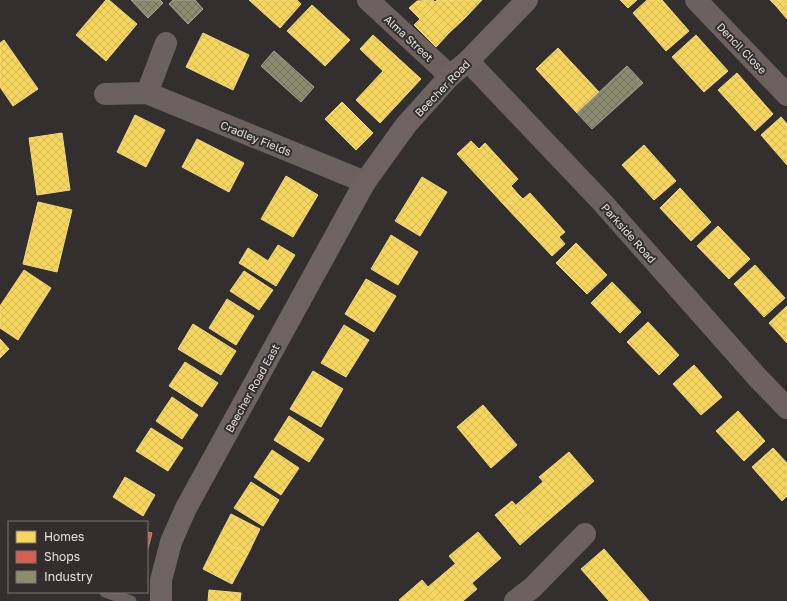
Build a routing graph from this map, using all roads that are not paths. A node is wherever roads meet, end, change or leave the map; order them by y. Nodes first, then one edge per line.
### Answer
1 (368, 0) edge
2 (527, 0) edge
3 (696, 0) edge
4 (166, 44) dead end
5 (468, 61) junction
6 (450, 76) junction
7 (147, 93) junction
8 (105, 94) dead end
9 (787, 95) edge
10 (365, 182) junction
11 (787, 408) edge
12 (586, 534) dead end
13 (108, 593) edge
14 (530, 597) edge
15 (131, 601) edge
16 (161, 601) edge

1 - 6 street, Alma Street
2 - 5 street, Beecher Road
3 - 9 street, Dencil Close
4 - 7 street
5 - 6 street, Beecher Road
5 - 11 street, Parkside Road
6 - 10 street, Beecher Road
7 - 8 street, Cradley Fields
7 - 10 street, Cradley Fields
10 - 16 street, Beecher Road East
12 - 14 street
13 - 15 lane

